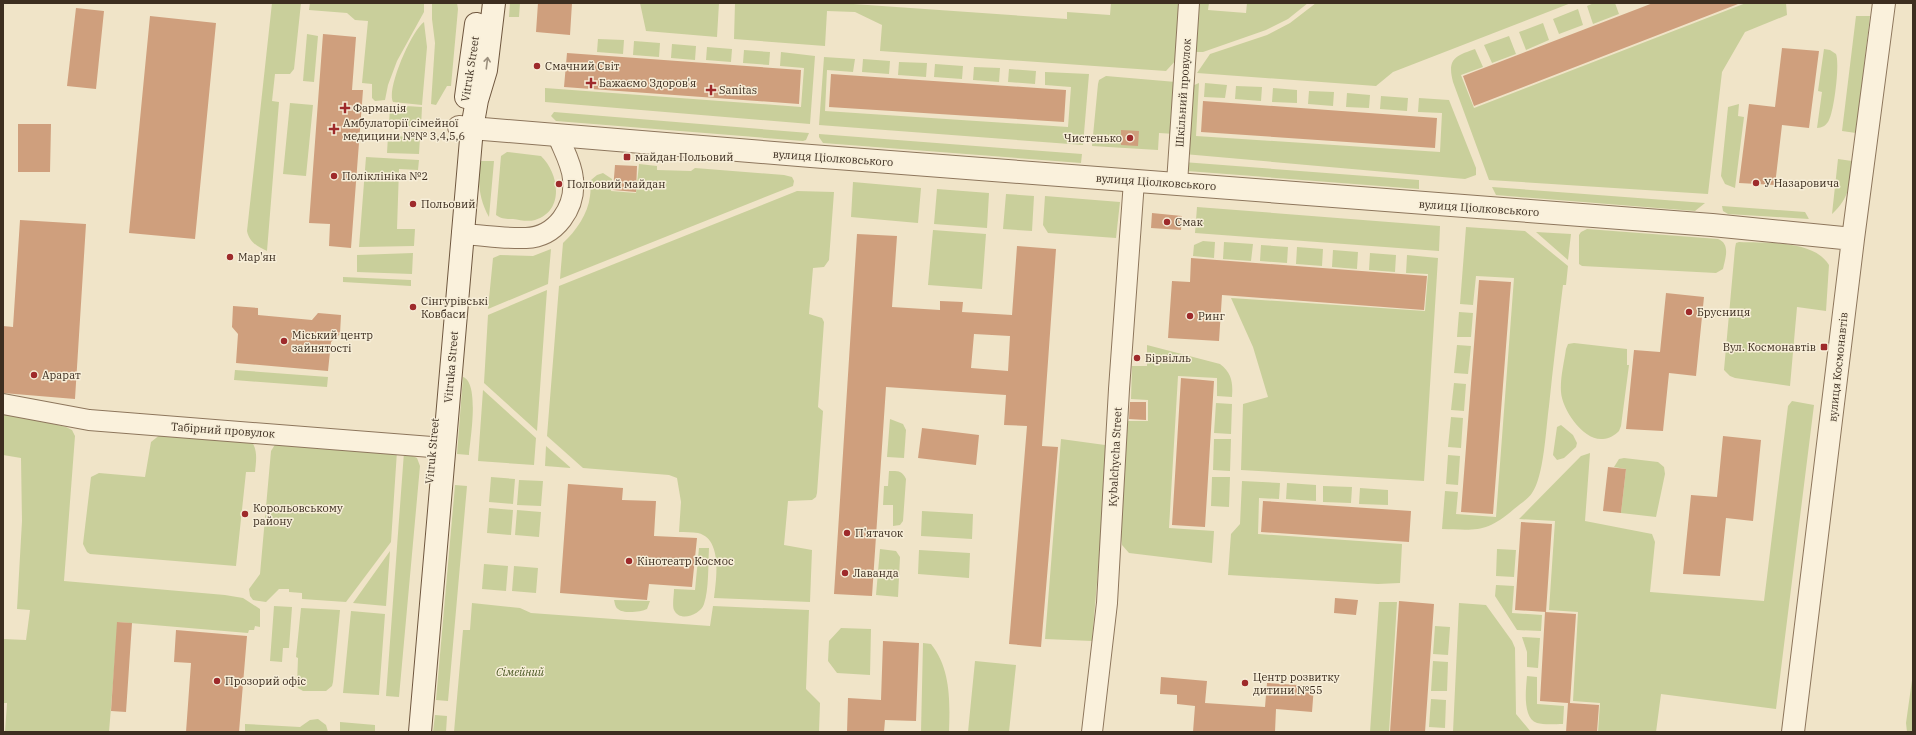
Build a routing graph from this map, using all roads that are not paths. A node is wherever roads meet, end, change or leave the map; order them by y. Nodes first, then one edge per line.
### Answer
1 (479, 3) edge
2 (494, 3) edge
3 (1189, 3) edge
4 (1884, 3) edge
5 (465, 128) junction
6 (558, 136) junction
7 (1134, 181) junction
8 (1177, 183) junction
9 (462, 234) junction
10 (1853, 239) junction
11 (3, 404) edge
12 (438, 447) junction
13 (409, 732) edge
14 (420, 732) edge
15 (1092, 732) edge
16 (1793, 732) edge

1 - 5 street, Vitruk Street
5 -> 2 street, Vitruka Street
3 - 8 street, Шкільний провулок
4 - 10 street, вулиця Космонавтів
5 - 6 street, вулиця Ціолковського
5 - 9 street, Vitruka Street
5 - 12 street, Vitruk Street
6 - 7 street, вулиця Ціолковського
6 - 9 street
7 - 8 street, вулиця Ціолковського
7 - 15 street, Kybalchycha Street
8 - 10 street, вулиця Ціолковського
9 - 12 street, Vitruka Street
10 - 16 street, вулиця Космонавтів
11 - 12 street, Табірний провулок
12 - 13 street, Vitruk Street
12 - 14 street, Vitruka Street

